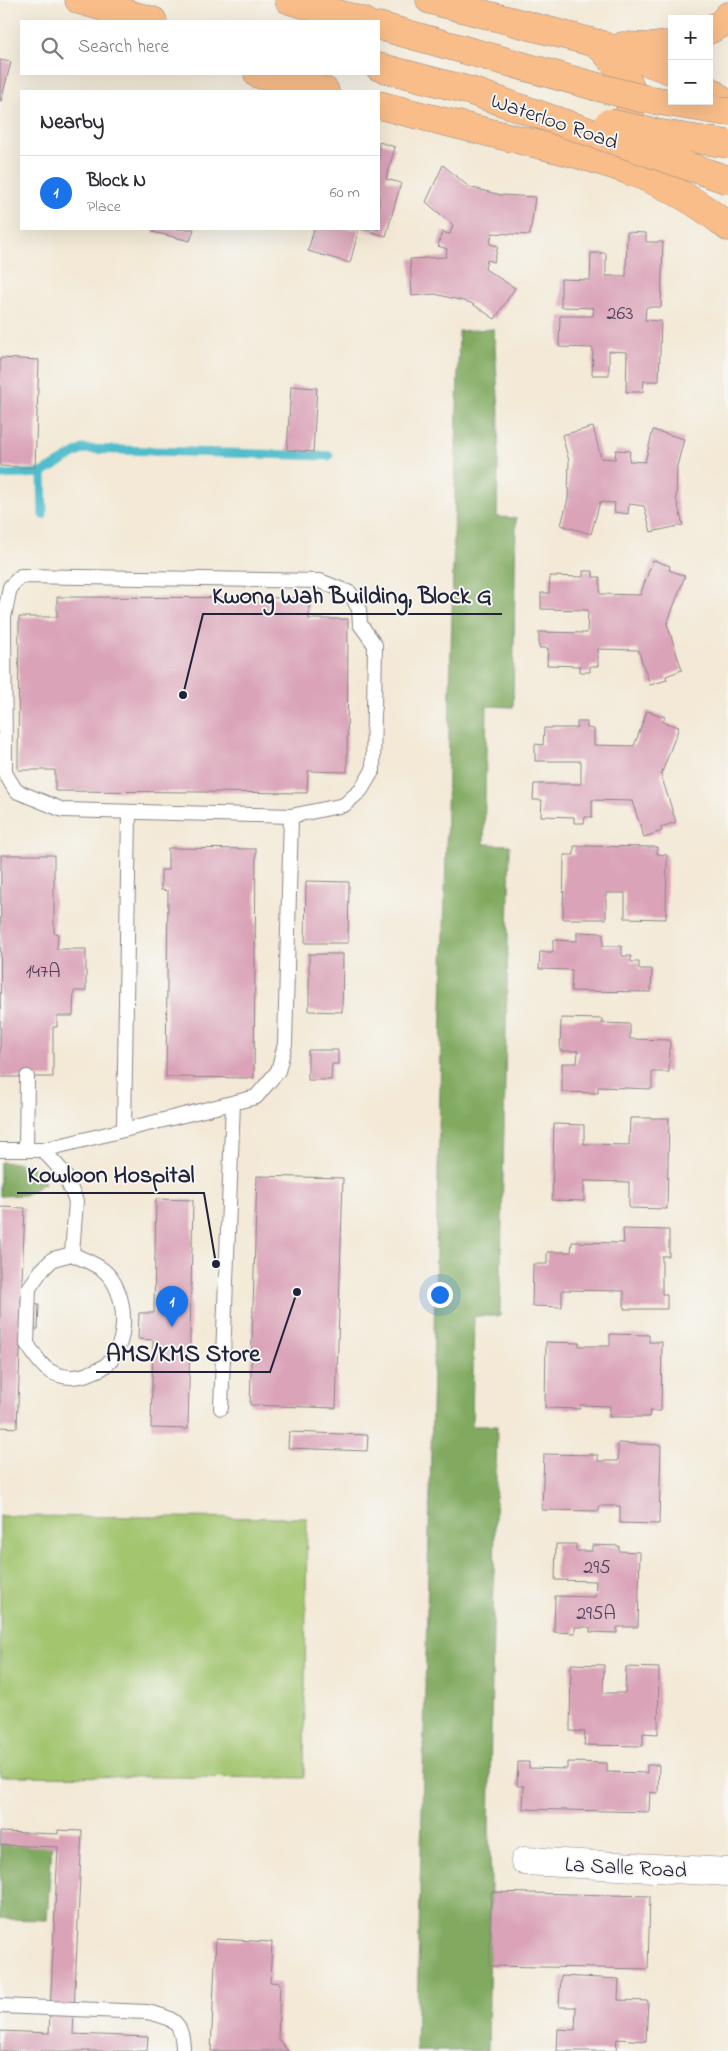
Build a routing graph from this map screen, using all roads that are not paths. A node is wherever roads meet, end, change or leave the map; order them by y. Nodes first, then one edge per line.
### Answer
1 (79, 0) edge
2 (289, 0) edge
3 (430, 0) edge
4 (728, 16) edge
5 (150, 20) edge
6 (359, 20) edge
7 (380, 26) edge
8 (713, 28) edge
9 (599, 44) junction
10 (668, 45) edge
11 (380, 67) edge
12 (668, 70) edge
13 (262, 75) edge
14 (321, 90) edge
15 (471, 91) junction
16 (713, 93) edge
17 (380, 105) edge
18 (728, 106) edge
19 (728, 112) edge
20 (728, 144) edge
21 (581, 155) junction
22 (728, 180) edge
23 (728, 227) edge
24 (129, 813) junction
25 (292, 816) junction
26 (27, 1077) dead end
27 (233, 1102) junction
28 (124, 1129) junction
29 (0, 1150) edge
30 (26, 1150) junction
31 (43, 1150) junction
32 (72, 1254) junction
33 (221, 1408) dead end
34 (525, 1862) dead end
35 (728, 1872) edge
36 (0, 2006) edge
37 (184, 2051) edge

1 - 5 main road
2 - 6 main road
3 - 9 main road
4 - 8 main road
7 - 19 main road, Waterloo Road, bridge
9 - 10 main road
9 - 12 main road
9 - 21 main road
11 - 15 main road, Waterloo Road
13 - 14 main road
15 - 20 main road, bridge
15 - 22 main road, Waterloo Road, bridge
16 - 18 main road
17 - 21 main road, Waterloo Road
21 - 23 main road, Waterloo Road
24 - 25 lane
24 - 25 lane
24 - 28 lane
25 - 27 lane
26 - 30 lane
27 - 28 lane
27 - 33 lane
28 - 31 lane
29 - 30 lane
30 - 31 lane
31 - 32 lane
32 - 32 lane
34 - 35 street, La Salle Road
36 - 37 lane

